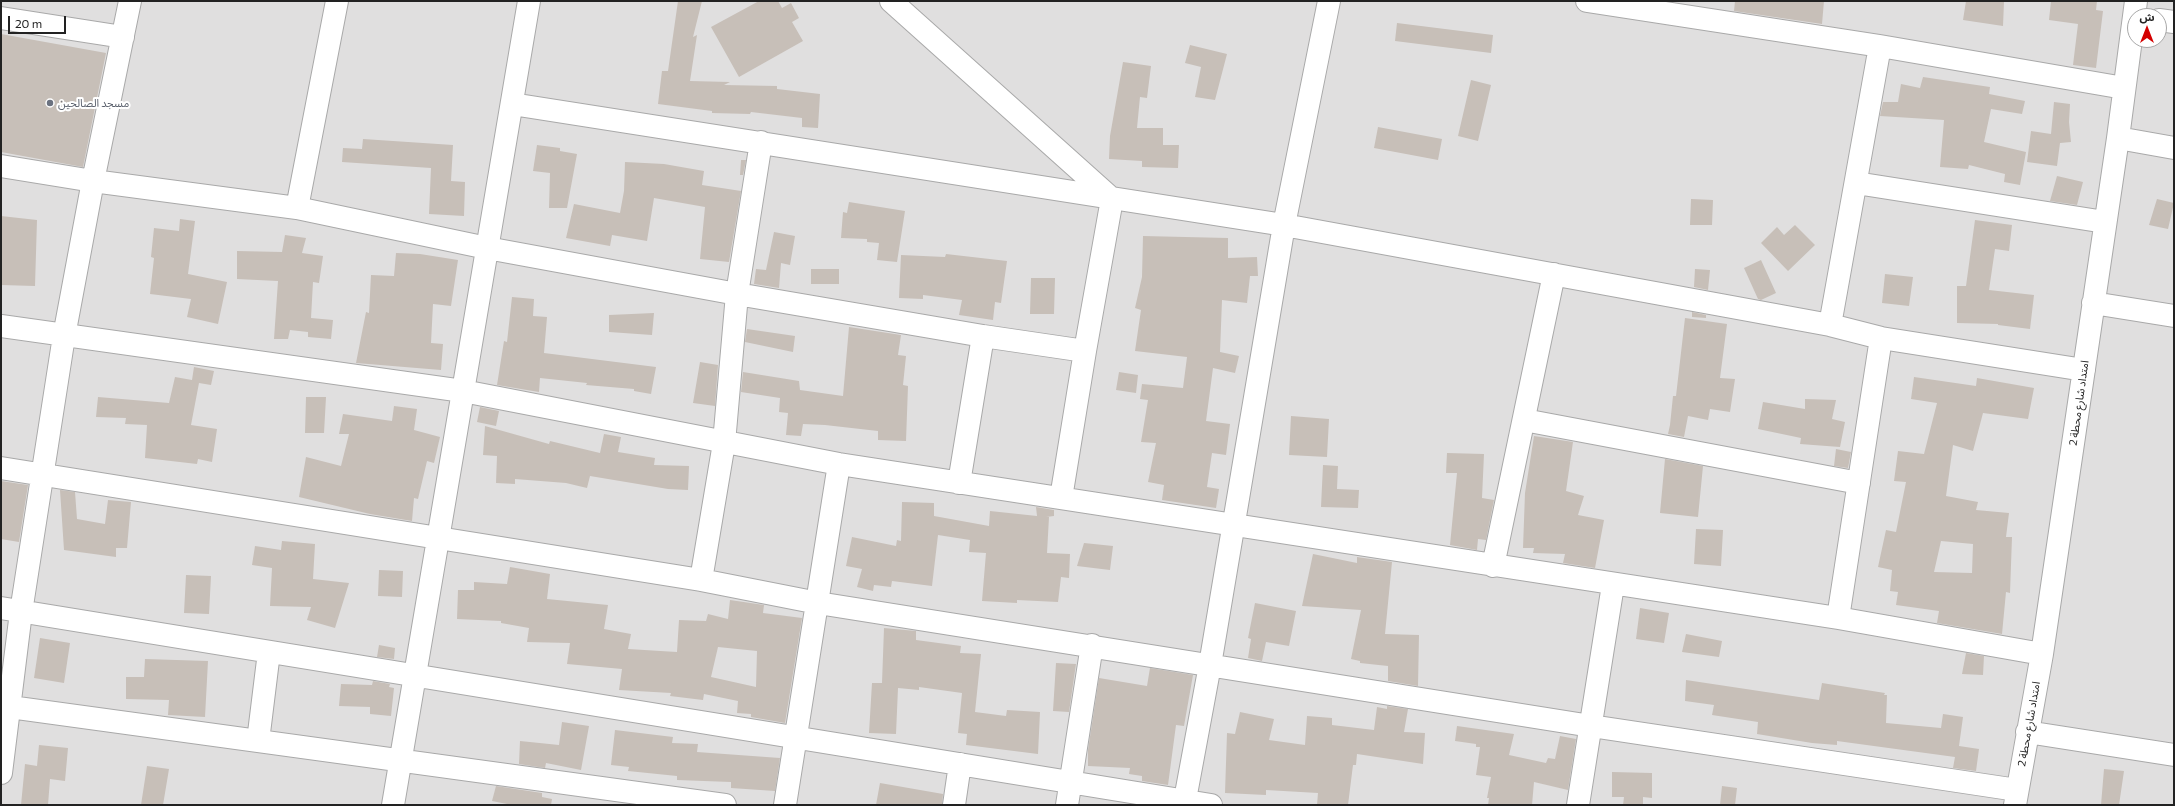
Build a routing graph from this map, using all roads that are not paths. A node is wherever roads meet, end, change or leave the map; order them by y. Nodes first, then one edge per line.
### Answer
1 (130, 1) edge
2 (337, 1) edge
3 (529, 1) edge
4 (891, 1) edge
5 (1329, 1) edge
6 (1586, 1) edge
7 (1711, 10) edge
8 (1, 18) edge
9 (123, 37) junction
10 (1880, 46) junction
11 (2130, 48) edge
12 (2124, 88) junction
13 (512, 104) junction
14 (2118, 138) junction
15 (761, 142) junction
16 (2174, 148) edge
17 (1, 166) edge
18 (93, 181) junction
19 (1856, 183) junction
20 (1112, 199) junction
21 (297, 208) junction
22 (2105, 222) junction
23 (1284, 225) junction
24 (487, 248) junction
25 (1554, 274) junction
26 (737, 294) junction
27 (2092, 303) junction
28 (2174, 316) edge
29 (1830, 325) junction
30 (1, 326) edge
31 (64, 336) junction
32 (984, 336) junction
33 (1881, 338) junction
34 (1084, 351) junction
35 (2084, 370) junction
36 (463, 391) junction
37 (1524, 420) junction
38 (724, 443) junction
39 (839, 464) junction
40 (1, 468) edge
41 (43, 474) junction
42 (959, 482) junction
43 (1859, 483) junction
44 (1061, 498) junction
45 (1234, 525) junction
46 (438, 537) junction
47 (1493, 566) junction
48 (701, 580) junction
49 (1613, 584) junction
50 (818, 602) junction
51 (11, 610) edge
52 (1838, 618) junction
53 (1092, 645) junction
54 (269, 652) junction
55 (2042, 654) junction
56 (1210, 665) junction
57 (415, 676) junction
58 (10, 707) junction
59 (1591, 726) junction
60 (2027, 732) junction
61 (795, 737) junction
62 (258, 741) junction
63 (2174, 755) edge
64 (401, 761) junction
65 (960, 764) junction
66 (2, 765) edge
67 (1071, 782) junction
68 (2016, 797) edge
69 (658, 801) edge
70 (1184, 803) edge
71 (393, 805) edge
72 (725, 805) edge
73 (785, 805) edge
74 (954, 805) edge
75 (1067, 805) edge
76 (1211, 805) edge
77 (1578, 805) edge

1 - 9 street
2 - 21 street
3 - 13 street
4 - 20 street
5 - 23 street
6 - 7 street
7 - 10 street
8 - 9 street
9 - 18 street
10 - 12 street
10 - 19 street
11 - 12 street, امتداد شارع محطة 2
12 - 14 street, امتداد شارع محطة 2
13 - 15 street
13 - 24 street
14 - 16 street
14 - 22 street, امتداد شارع محطة 2
15 - 20 street
15 - 26 street
17 - 18 street
18 - 21 street
18 - 31 street
19 - 22 street
19 - 29 street
20 - 23 street
20 - 34 street
21 - 24 street
22 - 27 street, امتداد شارع محطة 2
23 - 25 street
23 - 45 street
24 - 26 street
24 - 36 street
25 - 29 street
25 - 37 street
26 - 32 street
26 - 38 street
27 - 28 street
27 - 35 street, امتداد شارع محطة 2
29 - 33 street
30 - 31 street
31 - 36 street
31 - 41 street
32 - 34 street
32 - 42 street
33 - 35 street
33 - 43 street
34 - 44 street
35 - 55 street, امتداد شارع محطة 2
36 - 38 street
36 - 46 street
37 - 43 street
37 - 47 street
38 - 39 street
38 - 48 street
39 - 42 street
39 - 50 street
40 - 41 street
41 - 46 street
41 - 51 street
42 - 44 street
43 - 52 street
44 - 45 street
45 - 47 street
45 - 56 street
46 - 48 street
46 - 57 street
47 - 49 street
48 - 50 street
49 - 52 street
49 - 59 street
50 - 53 street
50 - 61 street
51 - 54 street
51 - 58 street
52 - 55 street
53 - 56 street
53 - 67 street
54 - 57 street
54 - 62 street
55 - 60 street, امتداد شارع محطة 2
56 - 59 street
56 - 70 street
57 - 61 street
57 - 64 street
58 - 62 street
58 - 66 street
59 - 68 street
59 - 77 street
60 - 63 street
60 - 68 street, امتداد شارع محطة 2
61 - 65 street
61 - 73 street
62 - 64 street
64 - 69 street
64 - 71 street
65 - 67 street
65 - 74 street
67 - 70 street
67 - 75 street
69 - 72 street
70 - 76 street

